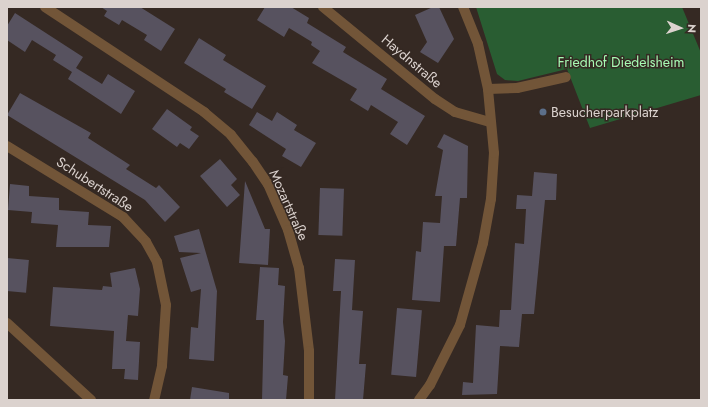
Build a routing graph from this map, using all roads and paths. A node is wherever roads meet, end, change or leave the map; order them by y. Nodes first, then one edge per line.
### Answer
1 (45, 7) edge
2 (323, 7) edge
3 (463, 7) edge
4 (566, 77) dead end
5 (488, 89) junction
6 (491, 122) junction
7 (7, 146) edge
8 (7, 323) edge
9 (91, 400) edge
10 (154, 400) edge
11 (309, 400) edge
12 (419, 400) edge

1 - 11 street, Mozartstraße
2 - 6 street, Haydnstraße
3 - 5 street
4 - 5 street
5 - 6 street
6 - 12 street
7 - 10 street, Schubertstraße
8 - 9 street

